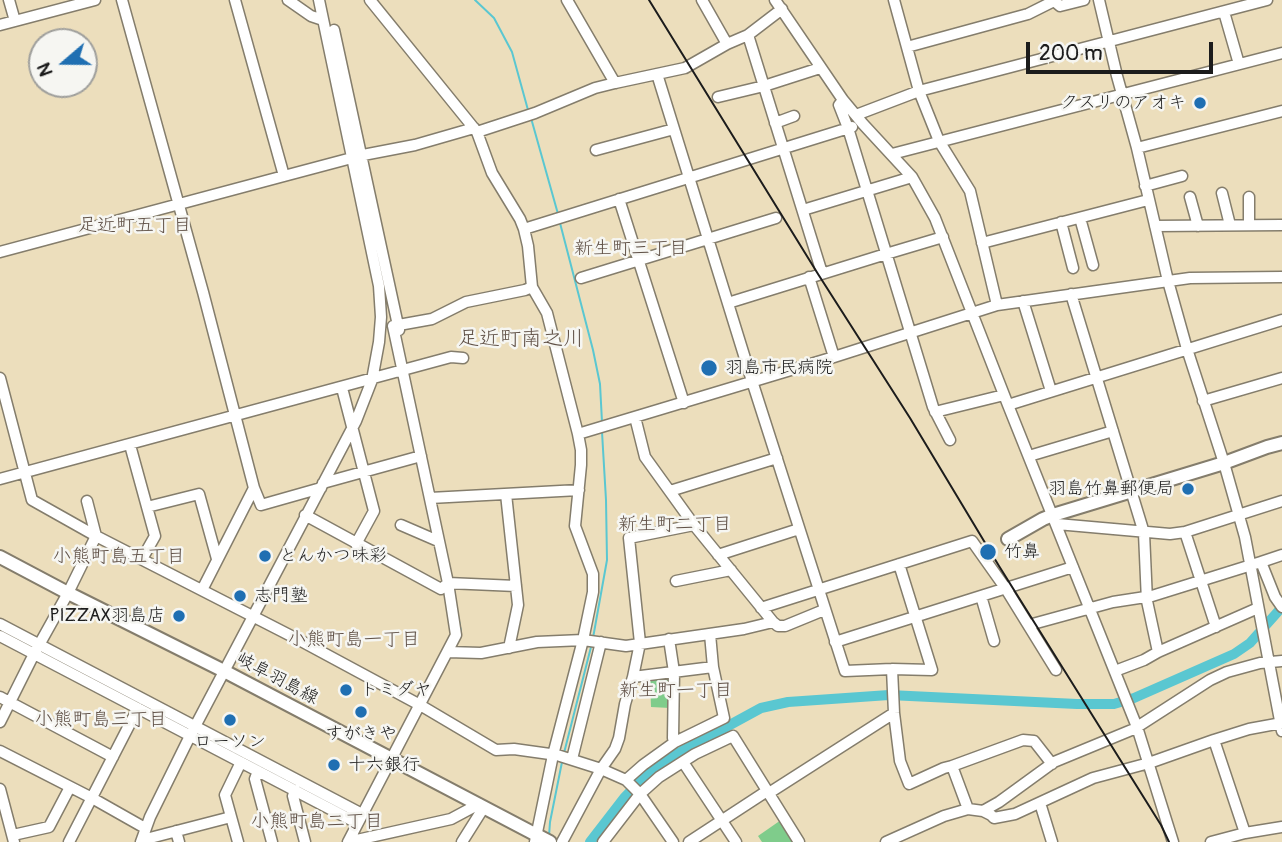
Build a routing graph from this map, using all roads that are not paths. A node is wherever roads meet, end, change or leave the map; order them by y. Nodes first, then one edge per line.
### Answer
1 (9, 0) edge
2 (95, 0) edge
3 (122, 0) edge
4 (236, 0) edge
5 (288, 0) edge
6 (319, 0) edge
7 (370, 0) edge
8 (567, 0) edge
9 (702, 0) edge
10 (894, 0) edge
11 (1084, 0) edge
12 (1098, 0) edge
13 (1267, 0) edge
14 (778, 4) edge
15 (1224, 12) junction
16 (323, 20) junction
17 (15, 21) junction
18 (0, 25) edge
19 (334, 30) dead end
20 (748, 35) junction
21 (1108, 41) junction
22 (727, 44) junction
23 (907, 47) junction
24 (1282, 52) edge
25 (1239, 64) junction
26 (820, 68) junction
27 (657, 74) junction
28 (615, 83) junction
29 (764, 86) junction
30 (919, 91) junction
31 (1122, 95) junction
32 (718, 97) dead end
33 (843, 100) junction
34 (1282, 111) edge
35 (856, 115) junction
36 (794, 116) dead end
37 (775, 123) junction
38 (863, 124) junction
39 (848, 128) junction
40 (674, 129) junction
41 (475, 130) junction
42 (939, 141) junction
43 (783, 148) junction
44 (1137, 148) junction
45 (596, 150) dead end
46 (892, 154) junction
47 (358, 157) junction
48 (284, 176) junction
49 (1182, 176) dead end
50 (689, 177) junction
51 (912, 177) junction
52 (1145, 186) junction
53 (867, 191) junction
54 (1222, 193) dead end
55 (1190, 197) dead end
56 (1249, 197) dead end
57 (619, 199) junction
58 (1148, 200) junction
59 (178, 205) junction
60 (803, 210) junction
61 (1080, 218) junction
62 (776, 219) dead end
63 (1061, 222) junction
64 (1230, 225) junction
65 (1249, 225) junction
66 (1282, 225) edge
67 (1156, 226) junction
68 (1198, 226) junction
69 (524, 229) junction
70 (943, 237) junction
71 (709, 240) junction
72 (982, 243) junction
73 (0, 253) edge
74 (886, 254) junction
75 (639, 261) junction
76 (1093, 265) dead end
77 (1073, 268) dead end
78 (822, 273) junction
79 (809, 277) junction
80 (1282, 277) edge
81 (581, 278) dead end
82 (1168, 281) junction
83 (532, 287) junction
84 (1071, 294) junction
85 (1023, 301) junction
86 (728, 303) junction
87 (997, 305) junction
88 (973, 314) junction
89 (1282, 320) edge
90 (398, 324) junction
91 (910, 333) junction
92 (1187, 349) junction
93 (834, 357) junction
94 (463, 358) dead end
95 (405, 370) junction
96 (1097, 377) junction
97 (0, 378) edge
98 (1282, 378) edge
99 (372, 380) junction
100 (752, 381) junction
101 (342, 388) junction
102 (1051, 391) junction
103 (1006, 400) junction
104 (1203, 401) junction
105 (684, 403) junction
106 (935, 411) junction
107 (235, 416) junction
108 (635, 417) junction
109 (352, 427) junction
110 (1113, 430) junction
111 (578, 434) junction
112 (950, 440) dead end
113 (1282, 443) edge
114 (130, 444) junction
115 (421, 456) junction
116 (1029, 456) junction
117 (776, 458) junction
118 (1224, 464) junction
119 (364, 471) junction
120 (26, 472) junction
121 (0, 479) edge
122 (322, 486) junction
123 (254, 488) junction
124 (579, 490) junction
125 (1131, 491) junction
126 (670, 492) junction
127 (506, 494) junction
128 (433, 498) junction
129 (87, 501) dead end
130 (1282, 501) edge
131 (147, 507) junction
132 (305, 515) junction
133 (1238, 515) junction
134 (1055, 519) junction
135 (401, 525) dead end
136 (694, 525) junction
137 (799, 529) junction
138 (1185, 532) junction
139 (1144, 533) junction
140 (96, 536) junction
141 (1008, 539) dead end
142 (438, 541) junction
143 (356, 544) junction
144 (718, 555) junction
145 (1282, 555) edge
146 (0, 557) edge
147 (142, 559) junction
148 (216, 559) junction
149 (1256, 563) junction
150 (899, 564) junction
151 (1073, 567) junction
152 (731, 570) junction
153 (676, 580) dead end
154 (1201, 580) junction
155 (448, 583) junction
156 (516, 586) junction
157 (819, 589) junction
158 (1006, 589) junction
159 (202, 590) junction
160 (68, 593) junction
161 (981, 596) junction
162 (1147, 597) junction
163 (1279, 602) edge
164 (1258, 605) junction
165 (761, 608) junction
166 (1090, 608) junction
167 (824, 610) junction
168 (253, 616) junction
169 (916, 617) junction
170 (773, 622) junction
171 (0, 624) edge
172 (1029, 625) junction
173 (1216, 627) junction
174 (710, 634) junction
175 (0, 636) edge
176 (669, 639) junction
177 (585, 640) junction
178 (994, 641) dead end
179 (600, 642) junction
180 (835, 642) junction
181 (640, 643) junction
182 (509, 648) junction
183 (37, 649) junction
184 (448, 652) junction
185 (1158, 652) junction
186 (1268, 661) junction
187 (1282, 661) edge
188 (713, 667) junction
189 (892, 669) junction
190 (1056, 670) dead end
191 (225, 671) junction
192 (1115, 671) junction
193 (674, 672) junction
194 (633, 677) junction
195 (5, 700) edge
196 (420, 705) junction
197 (138, 708) junction
198 (894, 709) junction
199 (0, 722) edge
200 (1282, 726) edge
201 (1138, 727) junction
202 (193, 731) junction
203 (1214, 740) junction
204 (675, 742) junction
205 (0, 751) edge
206 (555, 755) junction
207 (113, 757) junction
208 (570, 759) junction
209 (391, 760) junction
210 (241, 762) junction
211 (683, 762) junction
212 (1052, 764) junction
213 (1149, 764) junction
214 (952, 766) junction
215 (601, 769) junction
216 (258, 771) junction
217 (628, 781) junction
218 (70, 787) junction
219 (0, 789) edge
220 (295, 790) junction
221 (768, 792) junction
222 (639, 793) junction
223 (92, 798) junction
224 (1040, 803) junction
225 (482, 806) junction
226 (968, 809) junction
227 (983, 811) junction
228 (231, 817) junction
229 (359, 819) junction
230 (722, 821) junction
231 (1282, 827) edge
232 (145, 828) junction
233 (1245, 834) junction
234 (178, 837) edge
235 (13, 839) edge
236 (540, 839) edge
237 (141, 841) edge
238 (69, 842) edge
239 (238, 842) edge
240 (272, 842) edge
241 (305, 842) edge
242 (348, 842) edge
243 (462, 842) edge
244 (562, 842) edge
245 (603, 842) edge
246 (673, 842) edge
247 (689, 842) edge
248 (736, 842) edge
249 (799, 842) edge
250 (886, 842) edge
251 (1052, 842) edge
252 (1173, 842) edge
253 (1211, 842) edge

1 - 17 street
2 - 17 street
3 - 59 street
4 - 48 street
5 - 16 street
6 - 16 street
7 - 41 street
8 - 28 street
9 - 22 street
10 - 23 street
11 - 23 street
12 - 21 street
13 - 15 street
14 - 20 street
14 - 26 street
15 - 21 street
15 - 25 street
16 - 47 street
17 - 18 street
19 - 47 street
20 - 22 street
20 - 29 street
21 - 30 street
21 - 31 street
22 - 27 street
23 - 30 street
24 - 25 street
25 - 31 street
26 - 29 street
26 - 33 street
27 - 28 street
27 - 40 street
28 - 41 street
29 - 32 street
29 - 37 street
30 - 35 street
30 - 42 street
31 - 42 street
31 - 44 street
33 - 35 street
33 - 39 street
34 - 44 street
35 - 38 street
36 - 37 street
37 - 43 street
38 - 39 street
38 - 46 street
39 - 43 street
39 - 53 street
40 - 45 street
40 - 50 street
41 - 47 street
41 - 69 street
42 - 46 street
42 - 72 street
43 - 50 street
43 - 60 street
44 - 52 street
46 - 51 street
47 - 48 street
47 - 90 street
47 - 99 street
48 - 59 street
49 - 52 street
50 - 57 street
50 - 71 street
51 - 53 street
51 - 70 street
52 - 58 street
53 - 60 street
53 - 74 street
54 - 64 street
55 - 68 street
56 - 65 street
57 - 69 street
57 - 75 street
58 - 61 street
58 - 67 street
59 - 73 street
59 - 107 street
60 - 78 street
61 - 63 street
61 - 76 street
62 - 71 street
63 - 72 street
63 - 77 street
64 - 65 street
64 - 68 street
65 - 66 street
67 - 68 street
67 - 82 street
69 - 83 street
70 - 74 street
70 - 88 street
71 - 75 street
71 - 86 street
72 - 87 street
74 - 78 street
74 - 91 street
75 - 81 street
75 - 105 street
78 - 79 street
79 - 86 street
79 - 93 street
80 - 82 street
82 - 84 street
82 - 92 street
83 - 90 street
83 - 111 street
84 - 85 street
84 - 96 street
85 - 87 street
85 - 102 street
86 - 100 street
87 - 88 street
88 - 91 street
88 - 103 street
89 - 92 street
90 - 95 street
91 - 93 street
91 - 106 street
92 - 96 street
92 - 104 street
93 - 100 street
94 - 95 street
95 - 99 street
95 - 115 street
95 - 128 street
96 - 102 street
96 - 110 street
97 - 120 street
98 - 104 street
99 - 101 street
99 - 109 street
100 - 105 street
100 - 117 street
101 - 107 street
101 - 109 street
102 - 103 street
103 - 106 street
103 - 116 street
104 - 118 street
105 - 108 street
106 - 112 street
107 - 114 street
107 - 123 street
108 - 111 street
108 - 126 street
109 - 119 street
109 - 122 street
110 - 116 street
110 - 125 street
111 - 124 street
113 - 118 main road
114 - 120 street
114 - 131 street
115 - 119 street
115 - 128 street
116 - 134 street
117 - 126 street
117 - 137 street
118 - 125 main road
118 - 133 street
119 - 122 street
119 - 143 street
120 - 121 street
120 - 140 street
122 - 123 street
122 - 132 street
123 - 148 street
124 - 127 street
124 - 177 street
125 - 134 main road
125 - 139 street
126 - 136 street
127 - 128 street
127 - 156 street
128 - 142 street
129 - 140 street
130 - 133 street
131 - 147 street
131 - 148 street
132 - 143 street
132 - 168 street
133 - 138 street
133 - 149 street
134 - 139 street
134 - 141 main road
134 - 151 street
135 - 142 street
136 - 144 street
136 - 181 street
137 - 144 street
137 - 157 street
138 - 139 street
138 - 154 street
139 - 162 street
140 - 147 street
140 - 160 street
142 - 155 street
143 - 155 street
144 - 152 street
145 - 149 street
146 - 160 main road, 岐阜羽島線
147 - 159 street
148 - 159 street
149 - 154 street
149 - 163 street
149 - 164 street
150 - 157 street
150 - 158 street
150 - 169 street
151 - 158 street
151 - 166 street
152 - 153 street
152 - 165 street
154 - 162 street
154 - 173 street
155 - 156 street
155 - 184 street
156 - 182 street
157 - 165 street
157 - 167 street
158 - 161 street
158 - 172 street
159 - 168 street
160 - 183 street
160 - 191 main road, 岐阜羽島線
161 - 169 street
161 - 178 street
162 - 166 street
162 - 185 street
163 - 164 street
164 - 173 street
164 - 186 street
165 - 170 street
166 - 172 street
166 - 192 street
167 - 170 street
167 - 180 street
168 - 191 street
168 - 196 street
169 - 180 street
169 - 189 street
170 - 174 street
171 - 183 street
172 - 190 street
173 - 185 street
174 - 176 street
174 - 188 street
175 - 183 street
176 - 181 street
176 - 193 street
177 - 179 street
177 - 182 street
177 - 206 street
179 - 181 street
179 - 208 street
180 - 189 street
181 - 194 street
182 - 184 street
183 - 195 street
183 - 197 street
183 - 202 street
184 - 196 street
185 - 192 street
186 - 187 street
186 - 200 street
186 - 201 street
188 - 193 street
188 - 204 street
189 - 198 street
191 - 202 street
191 - 209 main road, 岐阜羽島線
192 - 201 street
193 - 194 street
193 - 204 street
194 - 215 street
195 - 199 street
195 - 207 street
196 - 206 street
196 - 209 street
197 - 202 street
197 - 207 street
198 - 214 street
198 - 221 street
200 - 203 street
201 - 212 street
201 - 213 street
202 - 210 street
202 - 229 street
202 - 232 street
203 - 213 street
203 - 233 street
204 - 217 street
205 - 218 street
206 - 208 street
206 - 236 street
207 - 223 street
208 - 215 street
209 - 225 main road, 岐阜羽島線
209 - 229 street
210 - 216 street
210 - 228 street
211 - 221 street
211 - 222 street
211 - 230 street
212 - 214 street
212 - 227 street
213 - 224 street
213 - 252 street
214 - 226 street
215 - 217 street
215 - 244 street
216 - 220 street
216 - 240 street
217 - 222 street
218 - 223 street
218 - 235 street
219 - 235 street
220 - 229 street
220 - 241 street
221 - 230 street
221 - 249 street
222 - 245 street
222 - 246 street
223 - 232 street
223 - 238 street
224 - 227 street
224 - 251 street
225 - 236 main road, 岐阜羽島線
225 - 242 street
225 - 243 street
226 - 227 street
226 - 250 street
228 - 234 street
228 - 239 street
229 - 242 street
230 - 247 street
230 - 248 street
231 - 233 street
232 - 237 street
233 - 253 street
234 - 237 street

